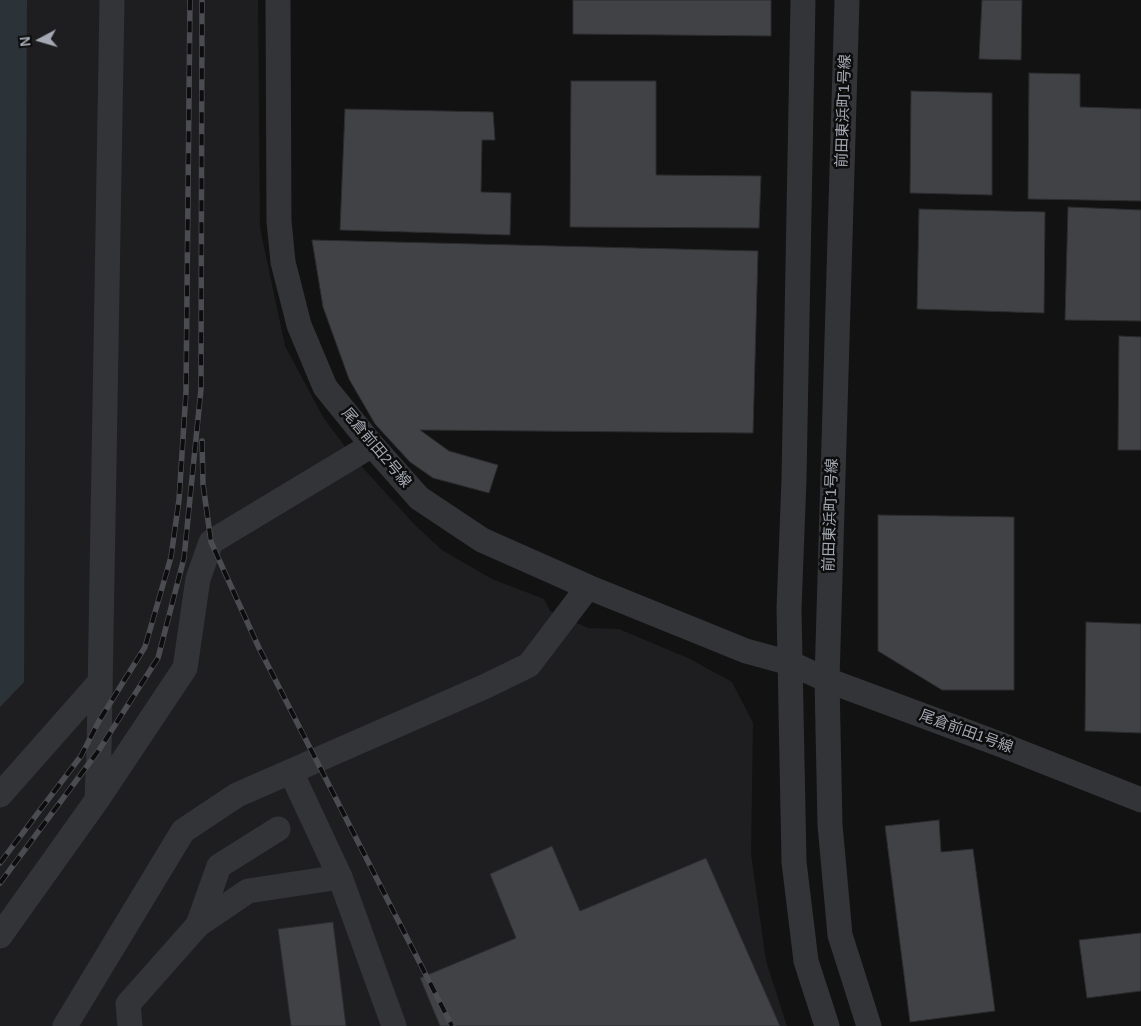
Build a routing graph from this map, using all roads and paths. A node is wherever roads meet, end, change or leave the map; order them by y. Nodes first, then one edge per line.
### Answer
1 (112, 0) edge
2 (278, 0) edge
3 (803, 0) edge
4 (847, 0) edge
5 (372, 445) junction
6 (588, 587) junction
7 (790, 663) junction
8 (827, 680) junction
9 (100, 682) junction
10 (291, 772) junction
11 (0, 795) edge
12 (97, 800) junction
13 (1141, 800) edge
14 (278, 829) dead end
15 (340, 877) junction
16 (198, 925) junction
17 (0, 936) edge
18 (66, 1026) edge
19 (130, 1026) edge
20 (394, 1026) edge
21 (827, 1026) edge
22 (869, 1026) edge

1 - 9 street
2 - 5 street, 尾倉前田2号線
3 - 7 street
4 - 8 street, 前田東浜町1号線
5 - 6 street, 尾倉前田2号線
5 - 12 street
6 - 7 street, 尾倉前田2号線
6 - 10 street
7 - 8 street, 尾倉前田1号線
7 - 21 street
8 - 13 street, 尾倉前田1号線
8 - 22 street, 前田東浜町1号線
9 - 11 street
9 - 12 street
10 - 15 street
10 - 18 street
12 - 17 street
14 - 16 street
15 - 16 street
15 - 20 street
16 - 19 street

